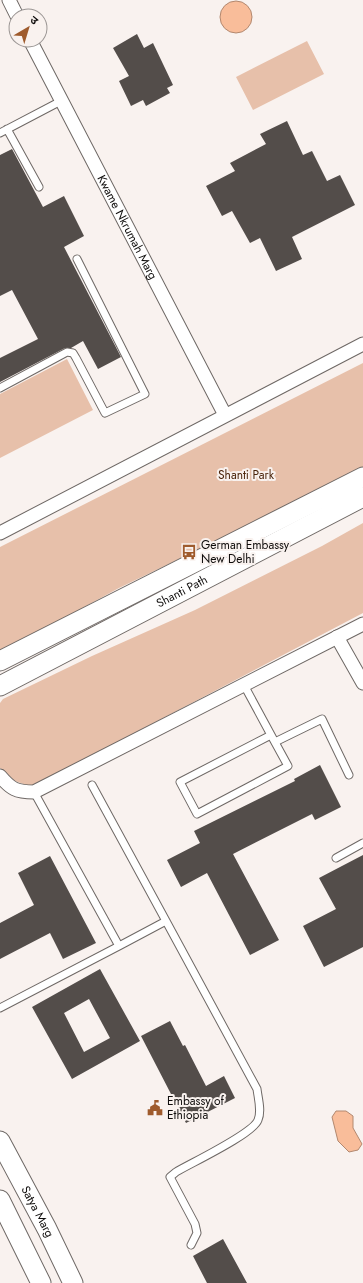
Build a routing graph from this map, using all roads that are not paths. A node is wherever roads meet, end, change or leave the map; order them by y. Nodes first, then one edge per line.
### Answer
1 (34, 48) edge
2 (61, 100) junction
3 (7, 129) junction
4 (0, 133) edge
5 (39, 187) dead end
6 (77, 259) dead end
7 (363, 344) edge
8 (0, 388) edge
9 (225, 416) junction
10 (363, 477) edge
11 (363, 497) edge
12 (0, 533) edge
13 (363, 624) edge
14 (337, 637) junction
15 (0, 661) edge
16 (363, 683) edge
17 (244, 685) junction
18 (0, 686) edge
19 (271, 735) junction
20 (275, 742) junction
21 (349, 775) dead end
22 (0, 776) edge
23 (92, 785) dead end
24 (34, 792) junction
25 (363, 843) edge
26 (336, 858) dead end
27 (166, 921) junction
28 (119, 946) junction
29 (0, 1008) edge
30 (0, 1141) edge
31 (0, 1200) edge
32 (191, 1245) dead end
33 (41, 1283) edge
34 (73, 1283) edge

1 - 2 street, Kwame Nkrumah Marg
2 - 3 lane
2 - 9 street, Kwame Nkrumah Marg
3 - 4 lane
3 - 5 lane
6 - 8 lane
7 - 9 street
9 - 12 street
10 - 15 main road, Shanti Path
11 - 18 main road, Shanti Path
13 - 14 street
14 - 16 street
14 - 17 street
17 - 19 lane
17 - 24 street
19 - 20 lane
19 - 20 lane
20 - 21 lane
22 - 24 street
23 - 27 lane
24 - 28 lane
25 - 26 lane
27 - 28 lane
27 - 32 lane
28 - 29 lane
30 - 34 main road, Satya Marg
31 - 33 main road

